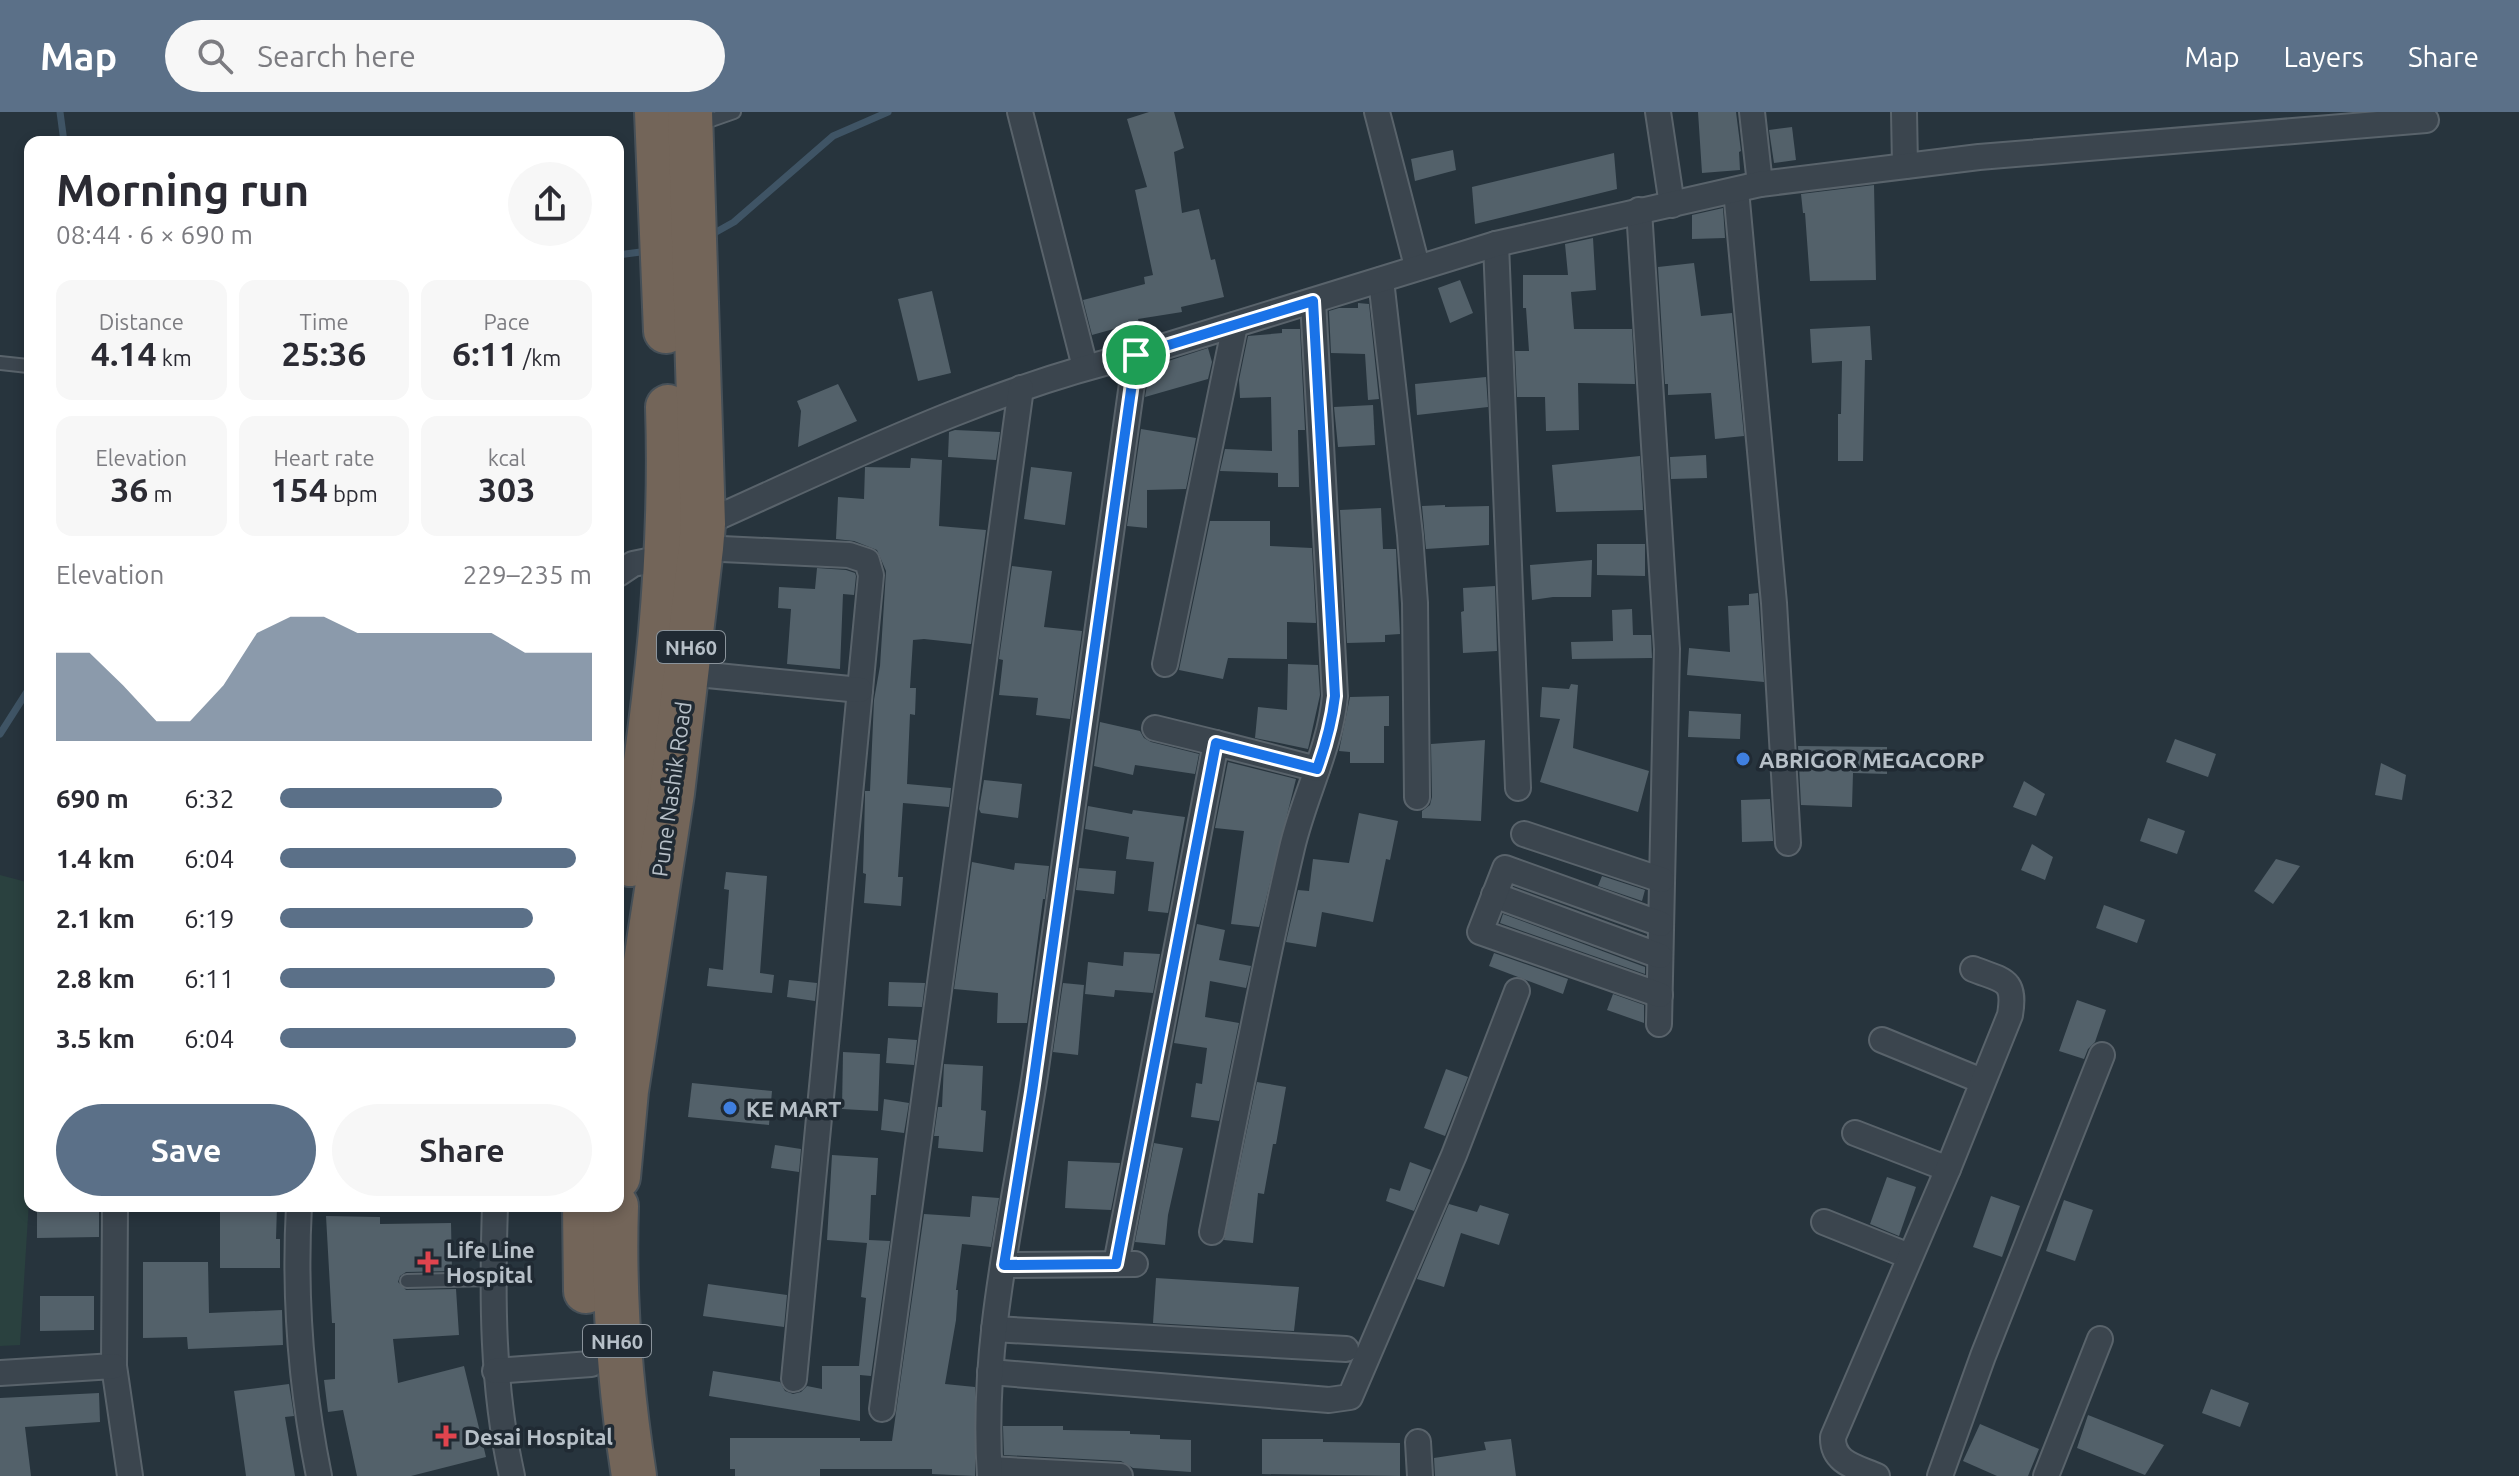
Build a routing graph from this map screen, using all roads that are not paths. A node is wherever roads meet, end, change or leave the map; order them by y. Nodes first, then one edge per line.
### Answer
1 (734, 112) edge
2 (1020, 112) edge
3 (1377, 112) edge
4 (1658, 112) edge
5 (1752, 112) edge
6 (1904, 112) edge
7 (679, 117) edge
8 (2426, 120) dead end
9 (1905, 166) junction
10 (1760, 184) junction
11 (1736, 190) junction
12 (1672, 205) junction
13 (1639, 210) junction
14 (1496, 244) junction
15 (1417, 266) junction
16 (1381, 280) junction
17 (1313, 301) junction
18 (1235, 325) junction
19 (1136, 355) junction
20 (0, 363) edge
21 (24, 366) edge
22 (1085, 367) junction
23 (1021, 388) junction
24 (690, 543) junction
25 (624, 570) edge
26 (1165, 664) dead end
27 (687, 673) junction
28 (860, 690) junction
29 (1155, 728) dead end
30 (1216, 743) junction
31 (1317, 769) junction
32 (1518, 788) dead end
33 (1417, 797) dead end
34 (1524, 834) dead end
35 (1788, 843) dead end
36 (1662, 880) junction
37 (1494, 895) junction
38 (624, 901) edge
39 (1661, 924) junction
40 (1660, 956) junction
41 (1973, 969) dead end
42 (1517, 991) dead end
43 (1660, 995) junction
44 (1659, 1024) dead end
45 (626, 1030) edge
46 (1882, 1040) dead end
47 (2102, 1055) dead end
48 (624, 1067) edge
49 (1982, 1081) junction
50 (1855, 1133) dead end
51 (1948, 1169) junction
52 (115, 1212) edge
53 (299, 1212) edge
54 (495, 1212) edge
55 (585, 1212) edge
56 (616, 1212) edge
57 (1824, 1222) dead end
58 (1212, 1232) dead end
59 (1909, 1256) junction
60 (1004, 1265) junction
61 (492, 1279) junction
62 (407, 1281) dead end
63 (994, 1329) junction
64 (2100, 1339) dead end
65 (1346, 1349) dead end
66 (591, 1364) junction
67 (114, 1366) junction
68 (495, 1371) junction
69 (990, 1372) junction
70 (0, 1373) edge
71 (794, 1379) dead end
72 (882, 1409) dead end
73 (1418, 1442) dead end
74 (990, 1472) edge
75 (130, 1476) edge
76 (319, 1476) edge
77 (512, 1476) edge
78 (605, 1476) edge
79 (634, 1476) edge
80 (1120, 1476) edge
81 (1420, 1476) edge
82 (1877, 1476) edge
83 (1940, 1476) edge
84 (2046, 1476) edge

1 - 7 lane
2 - 22 street
3 - 15 street
4 - 12 street
5 - 10 street
6 - 9 street
7 - 24 highway, Pune Nashik Road / NH60
8 - 9 street
9 - 10 street
10 - 11 street
11 - 12 street
11 - 35 street
12 - 13 street
13 - 14 street
13 - 36 street
14 - 15 street
14 - 32 street
15 - 16 street
16 - 17 street
16 - 33 street
17 - 18 street
17 - 31 street
18 - 19 street
18 - 26 street
19 - 22 street
19 - 60 street
20 - 21 lane
22 - 23 street
23 - 24 street
23 - 72 street
24 - 25 street
24 - 27 highway, Pune Nashik Road / NH60
24 - 28 street
24 - 38 highway, Pune Nashik Road / NH60
27 - 28 street
27 - 45 highway, Pune Nashik Road / NH60
28 - 71 street
29 - 30 street
30 - 31 street
30 - 60 street
31 - 58 street
34 - 36 street
36 - 39 street
37 - 39 street
37 - 40 street
37 - 43 street
39 - 40 street
40 - 43 street
41 - 49 street
42 - 69 street
43 - 44 street
45 - 48 highway, Pune Nashik Road / NH60
46 - 49 street
47 - 83 street
49 - 51 street
50 - 51 street
51 - 59 street
52 - 67 street
53 - 76 street
54 - 61 street
55 - 66 highway, NH60
56 - 79 highway, NH60
57 - 59 street
59 - 82 street
60 - 63 street
61 - 62 lane
61 - 68 street
63 - 65 street
63 - 69 street
64 - 84 street
66 - 68 street
66 - 78 highway, NH60
67 - 70 street
67 - 75 street
68 - 77 street
69 - 74 street
73 - 81 street
74 - 80 street

